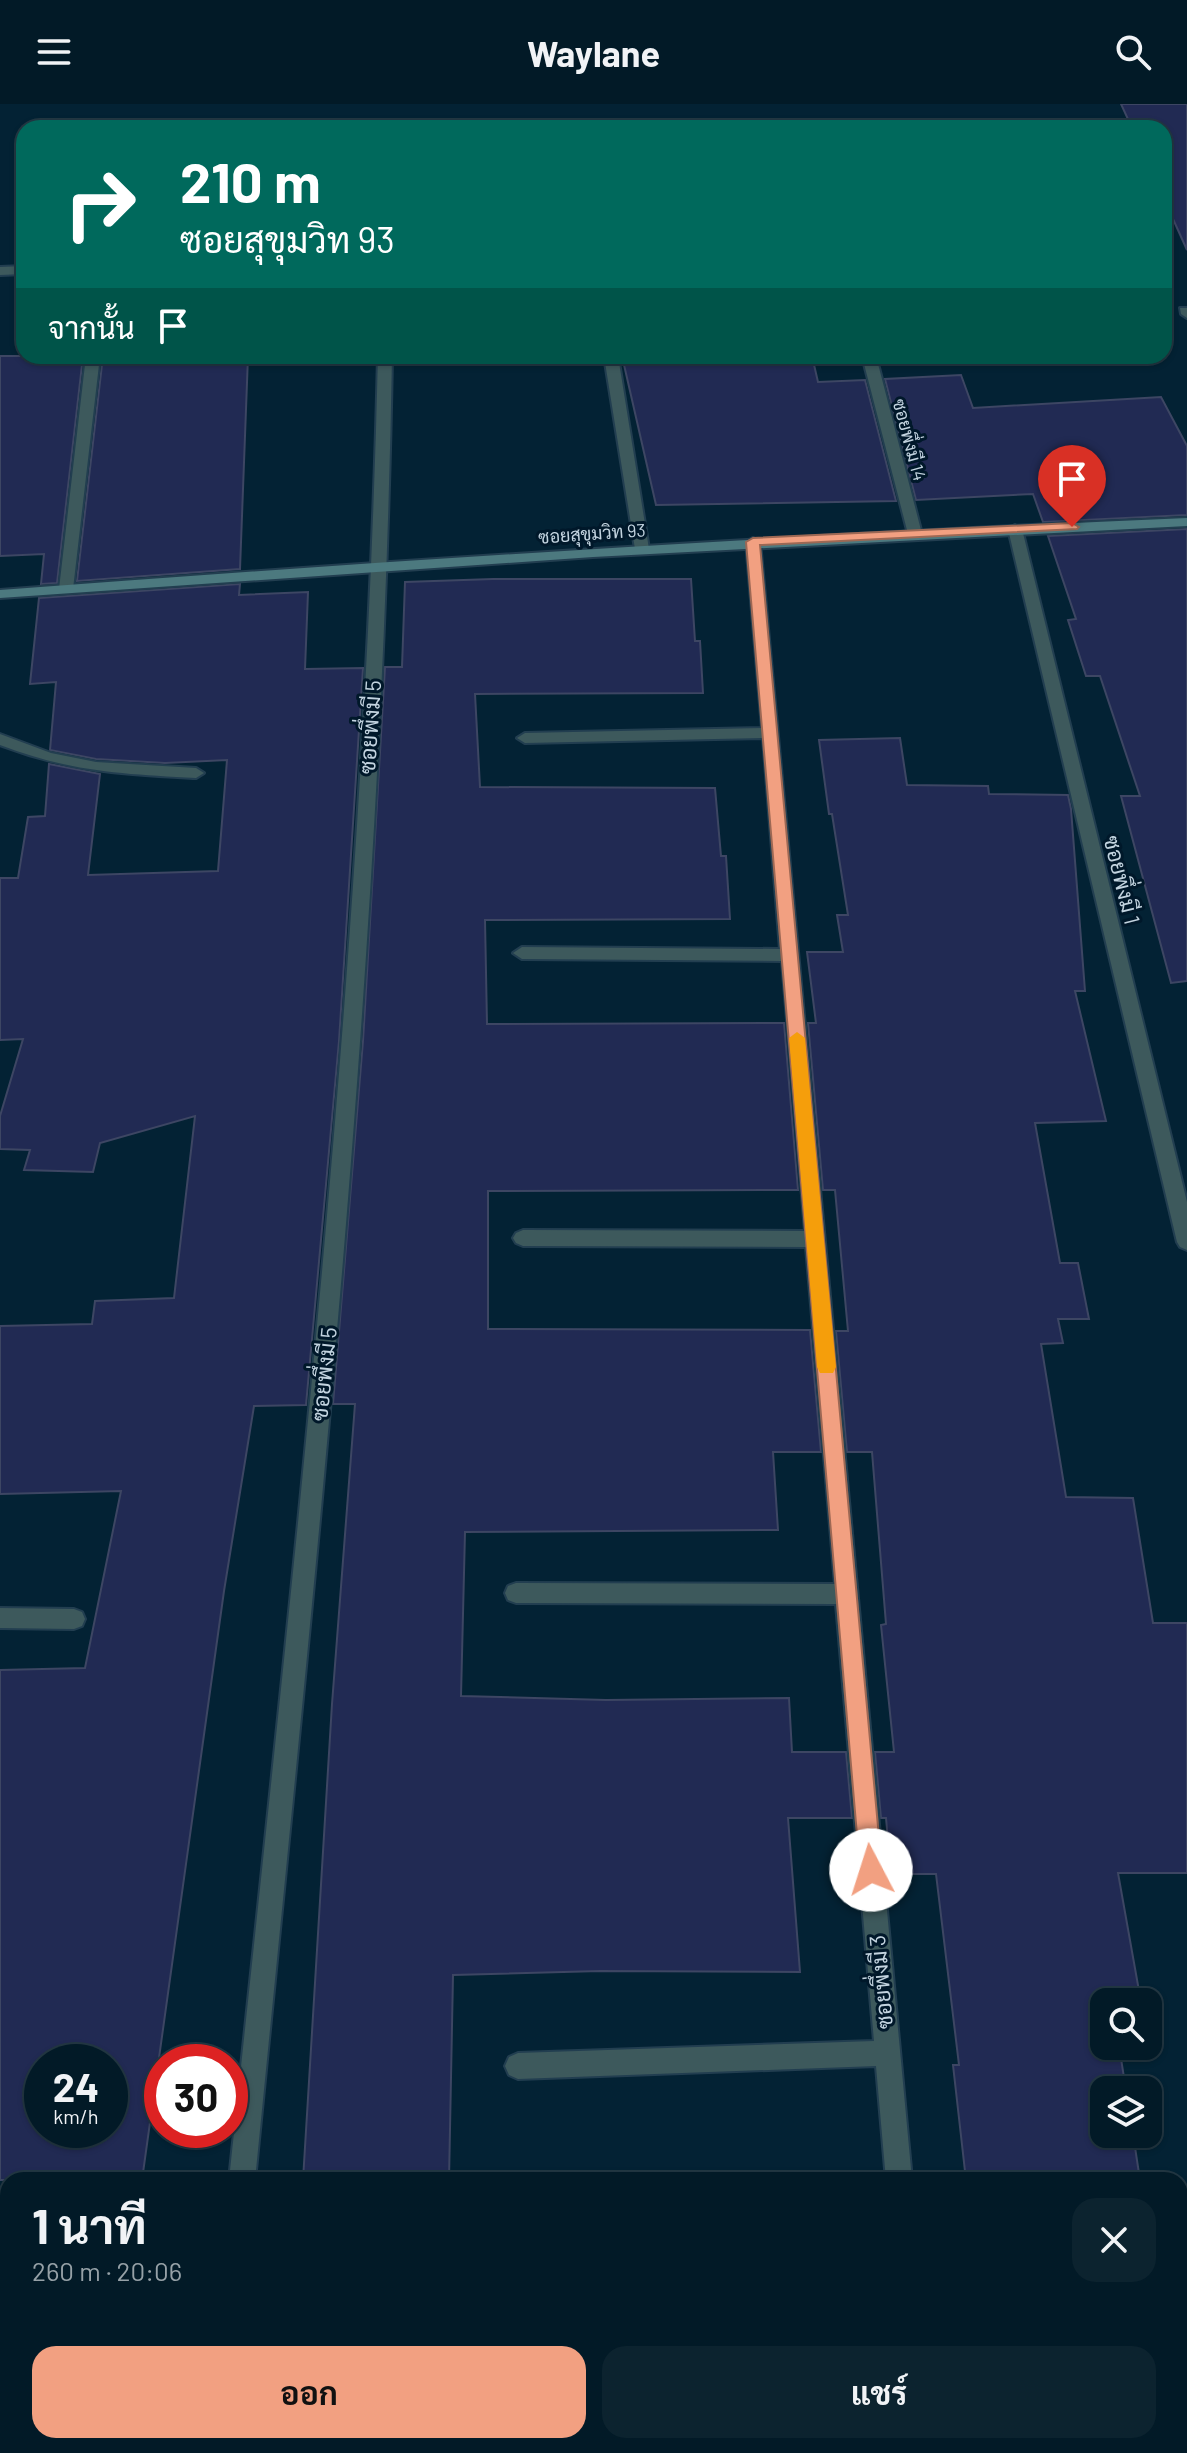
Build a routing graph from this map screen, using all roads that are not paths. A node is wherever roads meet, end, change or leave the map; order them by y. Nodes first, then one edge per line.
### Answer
1 (92, 364) edge
2 (385, 364) edge
3 (612, 364) edge
4 (871, 364) edge
5 (1187, 522) edge
6 (1015, 529) junction
7 (915, 534) junction
8 (753, 542) junction
9 (642, 549) junction
10 (381, 565) junction
11 (66, 589) junction
12 (0, 594) edge
13 (770, 733) junction
14 (525, 738) dead end
15 (0, 739) edge
16 (196, 773) dead end
17 (522, 953) dead end
18 (789, 955) junction
19 (523, 1238) dead end
20 (815, 1239) junction
21 (1187, 1241) edge
22 (516, 1593) dead end
23 (846, 1594) junction
24 (0, 1618) edge
25 (74, 1619) dead end
26 (888, 2053) junction
27 (518, 2066) dead end
28 (243, 2172) edge
29 (898, 2172) edge

1 - 11 street
2 - 10 street, ซอยพึ่งมี 5
3 - 9 street
4 - 7 street, ซอยพึ่งมี 14
5 - 6 street, ซอยสุขุมวิท 93
6 - 7 street, ซอยสุขุมวิท 93
6 - 21 street, ซอยพึ่งมี 1
7 - 8 street, ซอยสุขุมวิท 93
8 - 9 street, ซอยสุขุมวิท 93
8 - 13 street, ซอยพึ่งมี 3
9 - 10 street, ซอยสุขุมวิท 93
10 - 11 street, ซอยสุขุมวิท 93
10 - 28 street, ซอยพึ่งมี 5
11 - 12 street, ซอยสุขุมวิท 93
13 - 14 street
13 - 18 street, ซอยพึ่งมี 3
15 - 16 street
17 - 18 street
18 - 20 street, ซอยพึ่งมี 3
19 - 20 street
20 - 23 street, ซอยพึ่งมี 3
22 - 23 street
23 - 26 street, ซอยพึ่งมี 3
24 - 25 street
26 - 27 street
26 - 29 street, ซอยพึ่งมี 3

